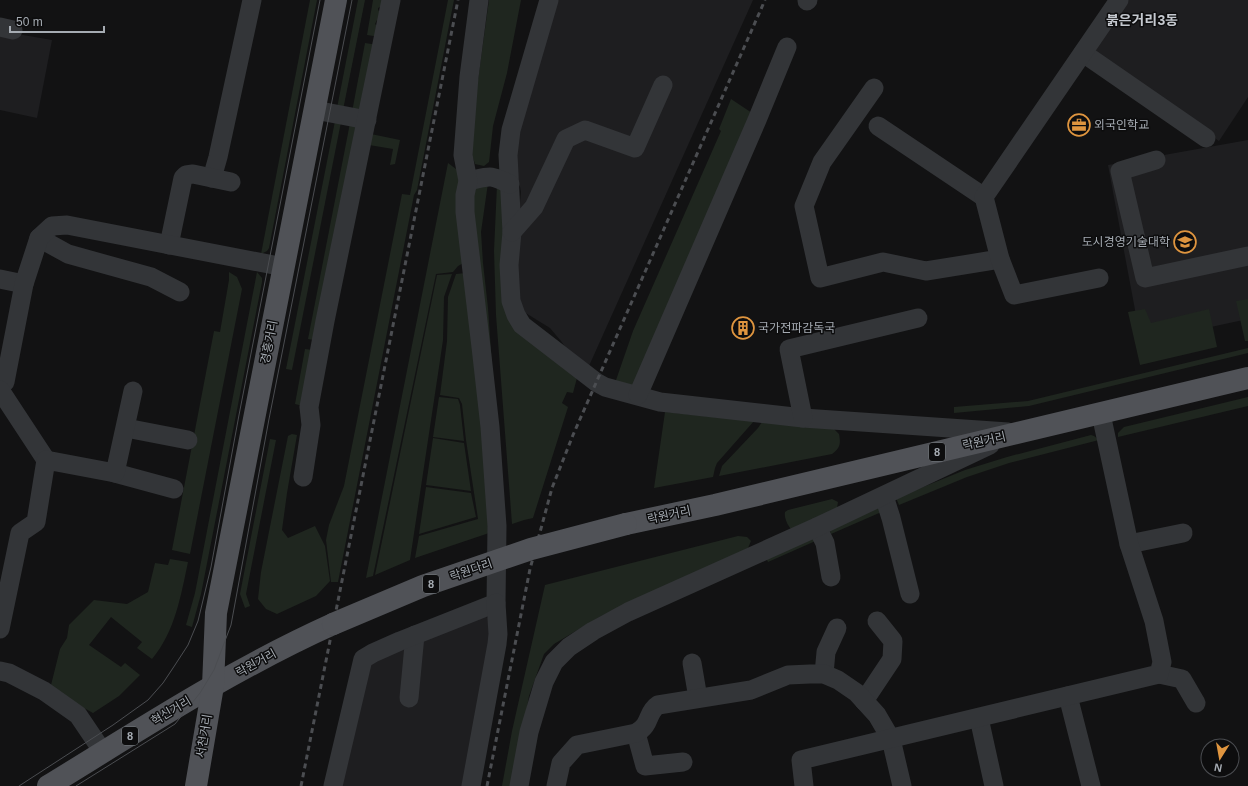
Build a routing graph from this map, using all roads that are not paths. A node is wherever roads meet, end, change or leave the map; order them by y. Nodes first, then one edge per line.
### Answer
1 (252, 0) edge
2 (336, 0) edge
3 (391, 0) edge
4 (479, 0) edge
5 (549, 0) edge
6 (1119, 0) edge
7 (787, 47) dead end
8 (1084, 53) junction
9 (663, 85) dead end
10 (874, 88) dead end
11 (315, 110) junction
12 (367, 120) junction
13 (878, 126) dead end
14 (1206, 138) dead end
15 (1156, 160) dead end
16 (212, 178) junction
17 (468, 181) junction
18 (231, 182) dead end
19 (510, 184) junction
20 (984, 198) junction
21 (512, 232) junction
22 (39, 238) junction
23 (169, 244) junction
24 (1248, 256) edge
25 (1000, 259) junction
26 (284, 268) junction
27 (1099, 278) dead end
28 (0, 279) edge
29 (24, 284) junction
30 (180, 292) dead end
31 (918, 318) dead end
32 (1248, 378) edge
33 (0, 386) edge
34 (0, 390) edge
35 (133, 391) dead end
36 (638, 394) junction
37 (1101, 414) junction
38 (803, 418) junction
39 (126, 428) junction
40 (1017, 433) junction
41 (188, 440) dead end
42 (46, 460) junction
43 (115, 473) junction
44 (303, 477) dead end
45 (174, 489) dead end
46 (884, 496) junction
47 (626, 524) joint
48 (817, 527) junction
49 (1183, 533) dead end
50 (1129, 544) junction
51 (831, 577) dead end
52 (910, 594) dead end
53 (496, 603) junction
54 (877, 621) dead end
55 (837, 628) dead end
56 (0, 630) edge
57 (415, 635) junction
58 (298, 640) joint
59 (692, 663) dead end
60 (0, 671) edge
61 (824, 674) junction
62 (1159, 674) junction
63 (213, 686) junction
64 (1068, 696) junction
65 (408, 698) dead end
66 (698, 698) junction
67 (864, 701) junction
68 (1196, 703) dead end
69 (979, 718) junction
70 (636, 733) junction
71 (891, 739) junction
72 (102, 752) junction
73 (683, 762) dead end
74 (48, 786) edge
75 (196, 786) edge
76 (333, 786) edge
77 (471, 786) edge
78 (519, 786) edge
79 (556, 786) edge
80 (804, 786) edge
81 (902, 786) edge
82 (994, 786) edge
83 (1091, 786) edge

1 - 16 street
2 - 11 main road, 경흥거리
3 - 12 street
4 - 17 street
5 - 19 street
6 - 8 street
7 - 36 street
8 - 14 street
8 - 20 street
9 - 21 street
10 - 25 street
11 - 12 street
11 - 26 main road, 경흥거리
12 - 44 street
13 - 20 street
15 - 24 street
16 - 18 street
16 - 23 street
17 - 19 street
17 - 53 street
19 - 21 street
20 - 25 street
21 - 36 street
22 - 23 street
22 - 29 street
22 - 30 street
23 - 26 street
25 - 27 street
26 - 63 main road, 경흥거리
28 - 29 street
29 - 33 street
31 - 38 street
32 - 37 main road, 락원거리 / 8
34 - 42 street
35 - 39 street
36 - 38 street
37 - 40 main road, 락원거리 / 8
37 - 50 street
38 - 40 street
39 - 41 street
39 - 43 street
40 - 46 street
40 - 47 main road, 락원거리 / 8
42 - 43 street
42 - 56 street
43 - 45 street
46 - 48 street
46 - 52 street
47 - 58 main road, 락원다리 / 8, bridge
48 - 51 street
48 - 78 street
49 - 50 street
50 - 62 street
53 - 57 street
53 - 77 street
54 - 67 street
55 - 61 street
57 - 65 street
57 - 76 street
58 - 63 main road, 락원거리 / 8
59 - 66 street
60 - 72 street
61 - 66 street
61 - 67 street
62 - 64 street
62 - 68 street
63 - 72 main road, 혁신거리 / 8
63 - 75 main road, 서천거리
64 - 69 street
64 - 83 street
66 - 70 street
67 - 71 street
69 - 71 street
69 - 82 street
70 - 73 street
70 - 79 street
71 - 80 street
71 - 81 street
72 - 74 main road, 혁신거리 / 8

